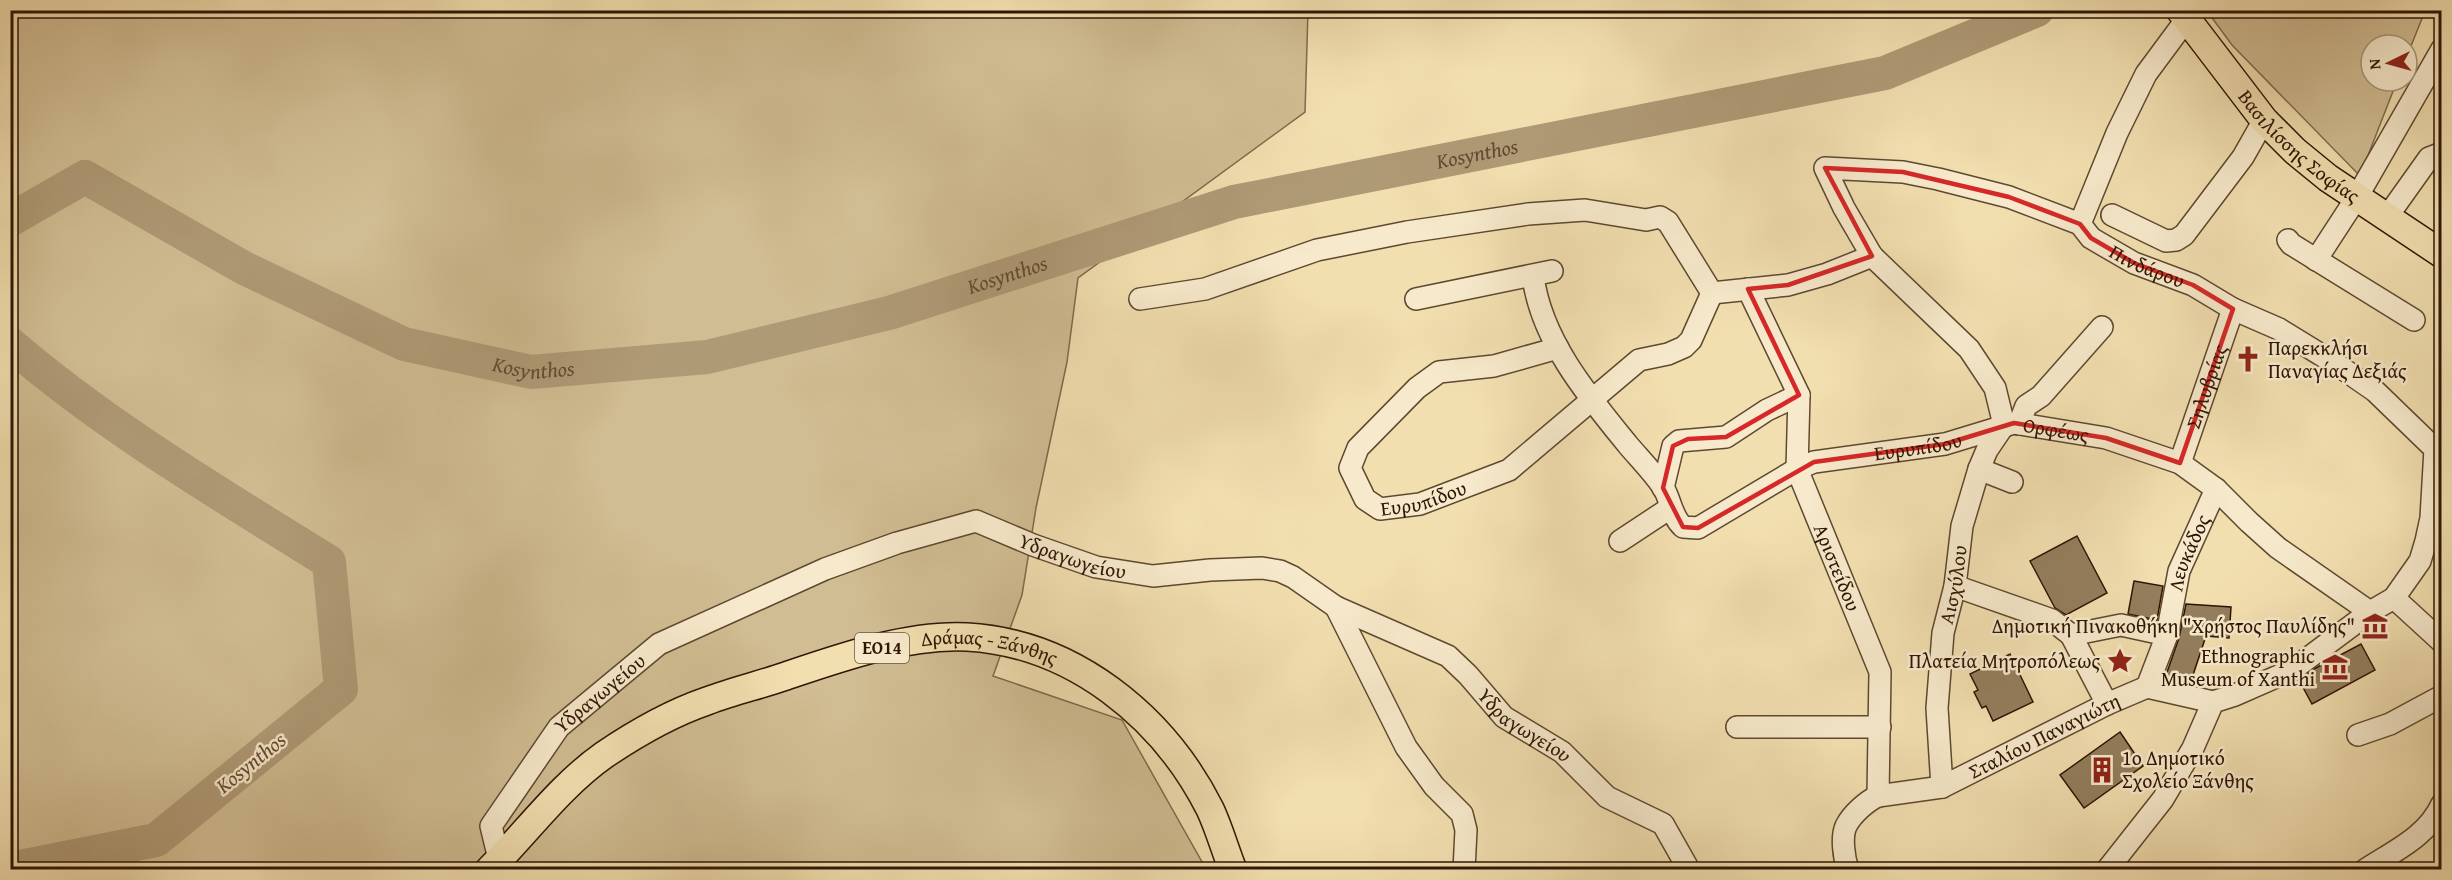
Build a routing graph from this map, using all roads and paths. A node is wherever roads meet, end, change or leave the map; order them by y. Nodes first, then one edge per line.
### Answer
1 (2183, 15) edge
2 (2442, 49) edge
3 (2432, 85) edge
4 (2264, 120) junction
5 (2442, 153) edge
6 (1825, 168) joint
7 (2357, 196) junction
8 (2112, 215) dead end
9 (2387, 217) junction
10 (2080, 224) junction
11 (2288, 240) dead end
12 (2442, 254) edge
13 (1872, 256) junction
14 (2316, 261) junction
15 (1748, 289) junction
16 (1712, 293) junction
17 (1140, 299) dead end
18 (1416, 299) dead end
19 (2233, 309) junction
20 (2414, 320) dead end
21 (2102, 327) dead end
22 (1558, 348) junction
23 (1799, 395) junction
24 (1591, 400) junction
25 (2011, 425) junction
26 (2438, 448) edge
27 (2180, 463) junction
28 (1797, 469) junction
29 (1979, 470) junction
30 (2012, 482) dead end
31 (1663, 488) junction
32 (2216, 489) junction
33 (1670, 508) junction
34 (1620, 541) dead end
35 (1955, 586) junction
36 (2394, 598) junction
37 (1336, 607) junction
38 (2370, 612) junction
39 (2071, 635) junction
40 (2167, 635) junction
41 (2442, 642) edge
42 (2147, 687) junction
43 (2442, 696) edge
44 (2213, 702) junction
45 (2107, 704) junction
46 (1737, 727) dead end
47 (1880, 728) junction
48 (2358, 735) dead end
49 (1942, 787) junction
50 (1878, 796) junction
51 (2442, 804) edge
52 (494, 865) edge
53 (1233, 870) edge
54 (1464, 870) edge
55 (1689, 870) edge
56 (1848, 870) edge
57 (2107, 870) edge
58 (2365, 870) edge

1 - 4 main road, Βασιλίσσης Σοφίας
1 - 10 street
2 - 3 street
3 - 7 street
4 - 7 main road, Βασιλίσσης Σοφίας
4 - 8 street
5 - 9 street
6 - 10 street, Πινδάρου
6 - 13 street, Ορφέως
7 - 9 main road, Βασιλίσσης Σοφίας
7 - 14 street
9 - 12 main road, Βασιλίσσης Σοφίας
10 - 19 street, Πινδάρου
11 - 14 street
13 - 15 street
13 - 25 street, Ορφέως
14 - 20 street
15 - 16 street
15 - 23 street, Αριστείδου
16 - 17 street
16 - 24 street
18 - 22 street
19 - 26 street, Πινδάρου
19 - 27 street, Σηλυβρίας
21 - 25 street, Αισχύλου
22 - 24 street, Ευρυπίδου
22 - 24 street, Ευρυπίδου
23 - 28 street, Αριστείδου
23 - 31 street
24 - 31 street, Ευρυπίδου
25 - 27 street, Ορφέως
25 - 28 street, Ευρυπίδου
25 - 29 street, Αισχύλου
26 - 36 street, Πινδάρου
27 - 32 street, Ορφέως
28 - 33 street, Ευρυπίδου
28 - 47 street, Αριστείδου
29 - 30 street
29 - 35 street, Αισχύλου
31 - 33 street, Ευρυπίδου
32 - 38 street, Ορφέως
32 - 40 street, Λευκάδος
33 - 34 street
35 - 39 street
35 - 49 street, Αισχύλου
36 - 38 street
36 - 41 street
37 - 52 street, Υδραγωγείου
37 - 54 street
37 - 55 street, Υδραγωγείου
38 - 44 street
39 - 40 street
39 - 45 street
40 - 42 street, Λευκάδος
42 - 44 street
42 - 45 street, Σταλίου Παναγιώτη
43 - 48 street
44 - 57 street
45 - 49 street, Σταλίου Παναγιώτη
46 - 47 street
47 - 50 street, Αριστείδου
49 - 50 street
50 - 56 street
51 - 58 street
52 - 53 main road, Δράμας - Ξάνθης / ΕΟ14

